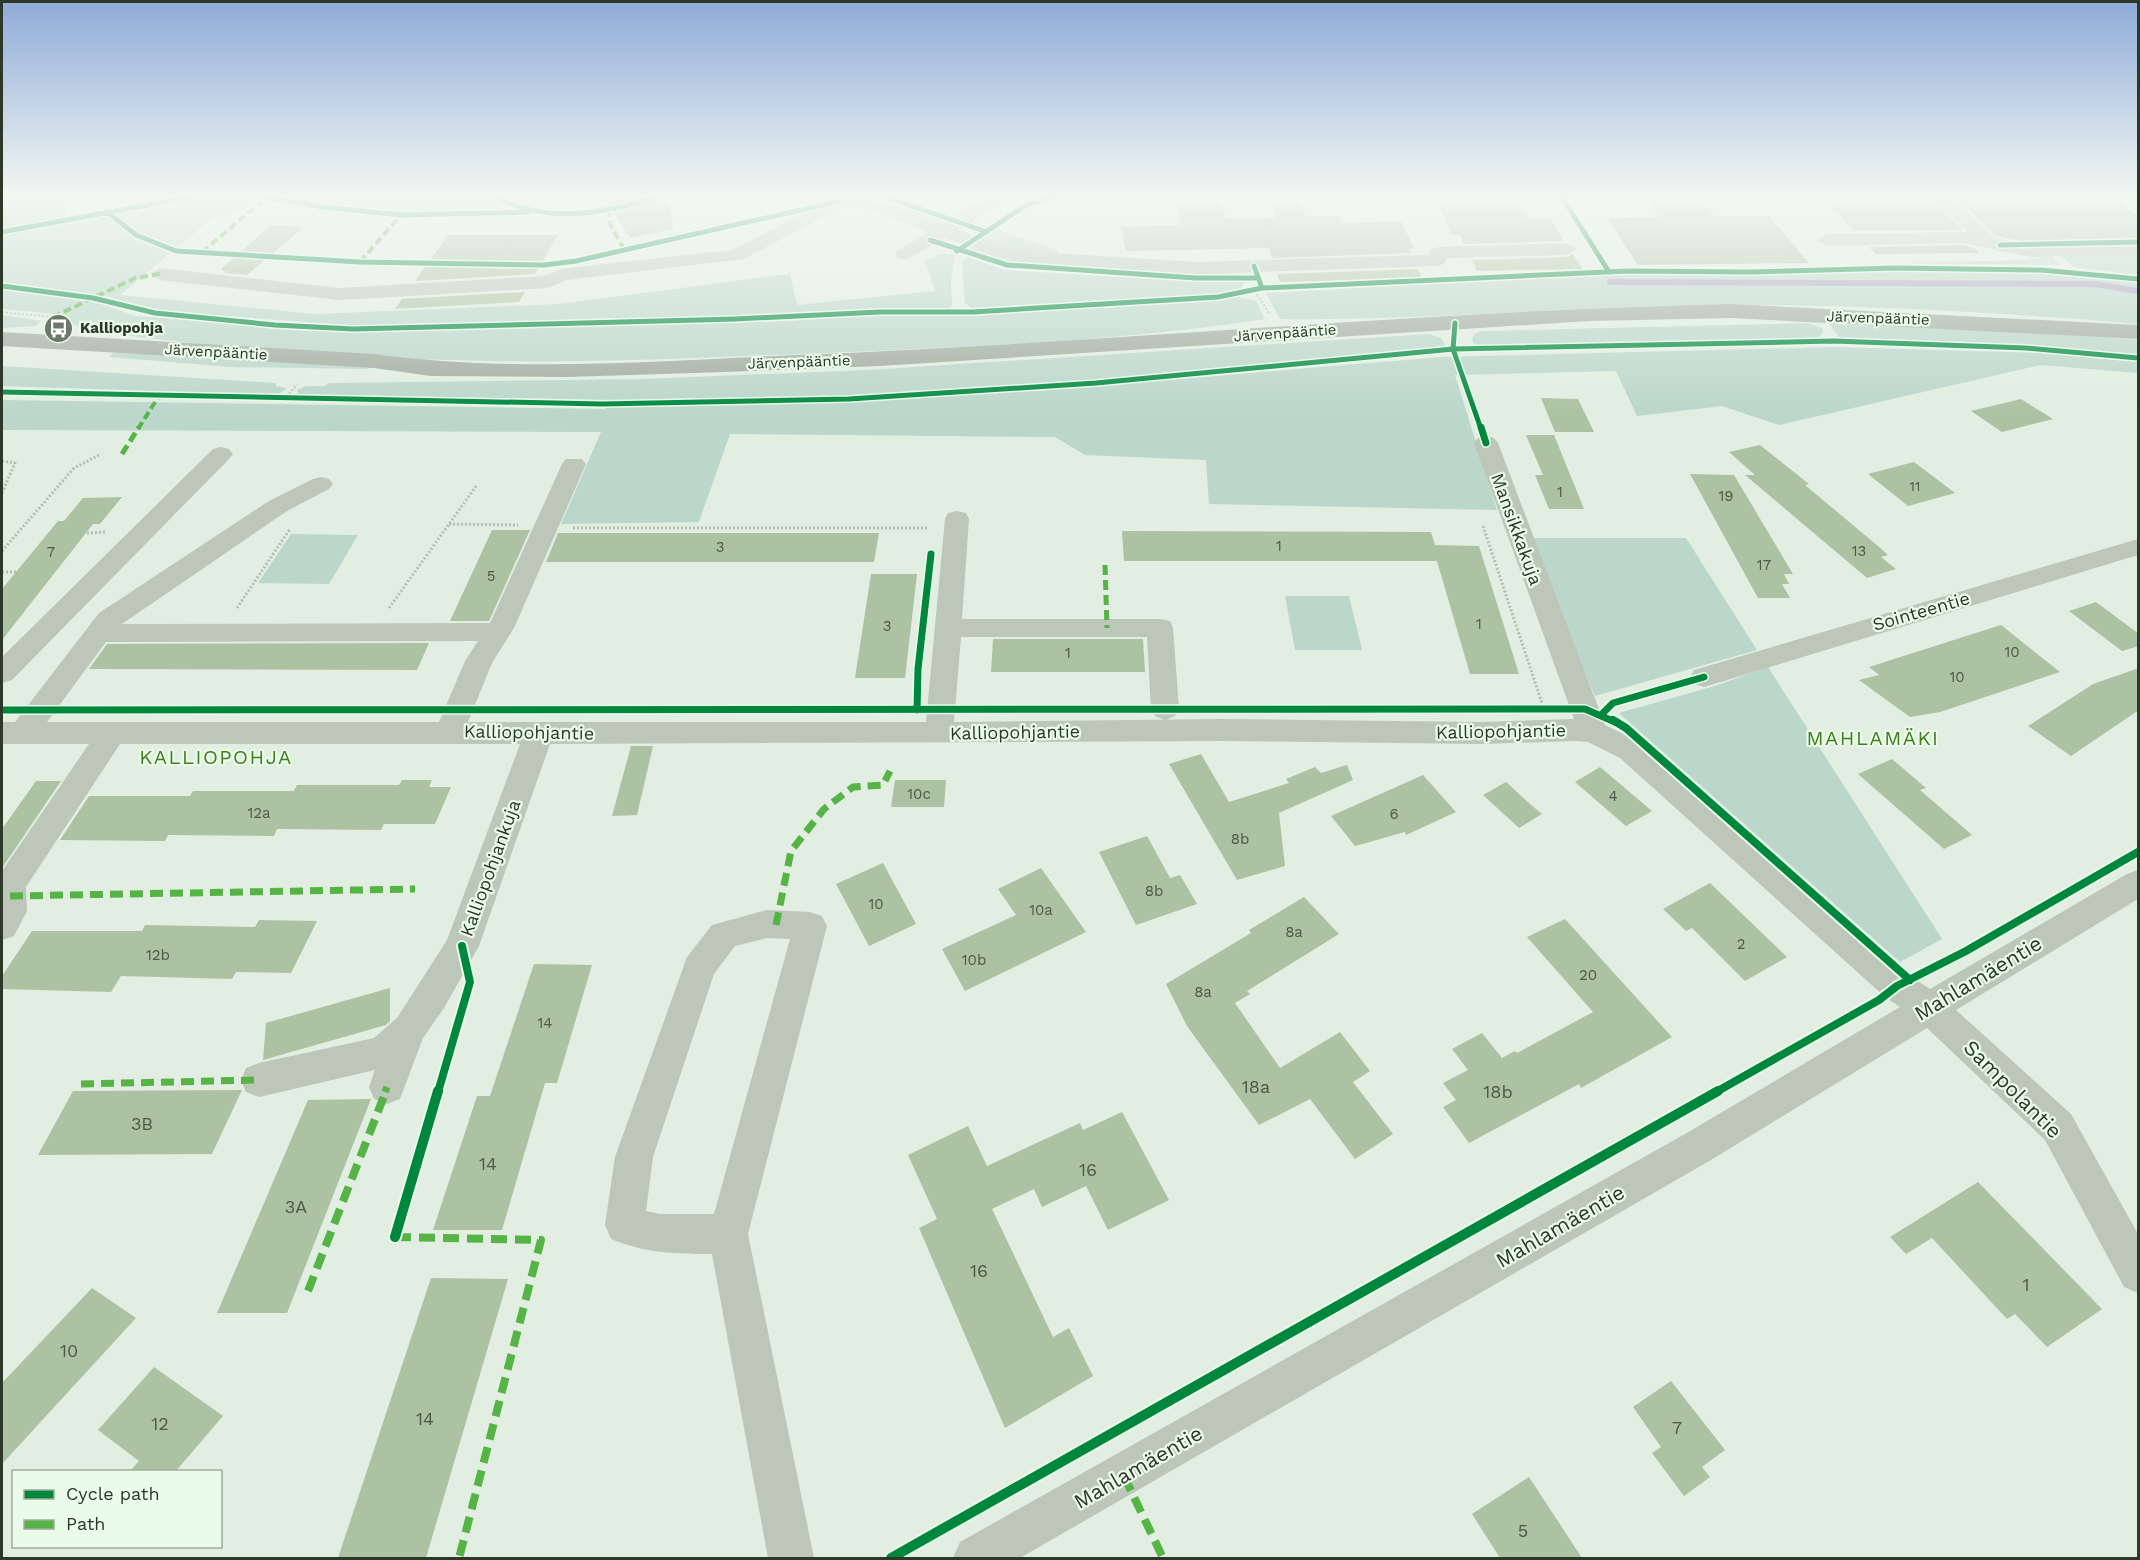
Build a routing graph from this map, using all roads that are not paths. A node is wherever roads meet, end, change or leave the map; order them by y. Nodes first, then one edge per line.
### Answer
1 (607, 270) edge
2 (159, 274) dead end
3 (2139, 332) edge
4 (2, 339) edge
5 (2, 357) edge
6 (430, 369) junction
7 (1486, 443) dead end
8 (221, 454) dead end
9 (574, 464) dead end
10 (321, 484) road end
11 (957, 524) road end
12 (2139, 548) edge
13 (947, 628) junction
14 (499, 632) junction
15 (98, 633) junction
16 (2, 673) edge
17 (1704, 677) dead end
18 (1165, 709) dead end
19 (1589, 720) junction
20 (449, 732) junction
21 (12, 733) edge
22 (112, 733) junction
23 (539, 733) junction
24 (939, 733) junction
25 (2139, 883) edge
26 (2, 926) edge
27 (1928, 1007) junction
28 (409, 1029) junction
29 (259, 1080) dead end
30 (387, 1087) dead end
31 (728, 1234) junction
32 (2139, 1273) edge
33 (791, 1558) edge
34 (976, 1558) edge

1 - 2 street
3 - 6 main road, Järvenpääntie
4 - 6 main road, Järvenpääntie
5 - 6 main road, Järvenpääntie
7 - 19 street, Mansikkakuja
8 - 16 street
9 - 14 street
10 - 15 street
11 - 13 street
12 - 17 street, Sointeentie
13 - 18 street
13 - 24 street
14 - 15 street
14 - 20 street
15 - 21 street
19 - 24 street, Kalliopohjantie
19 - 27 street, Kalliopohjantie
20 - 22 street, Kalliopohjantie
20 - 23 street, Kalliopohjantie
21 - 22 street, Kalliopohjantie
22 - 26 street
23 - 24 street, Kalliopohjantie
23 - 28 street, Kalliopohjankuja
25 - 27 street, Mahlamäentie
27 - 32 street, Sampolantie
27 - 34 street, Mahlamäentie
28 - 29 street
28 - 30 street
31 - 31 street
31 - 33 street

